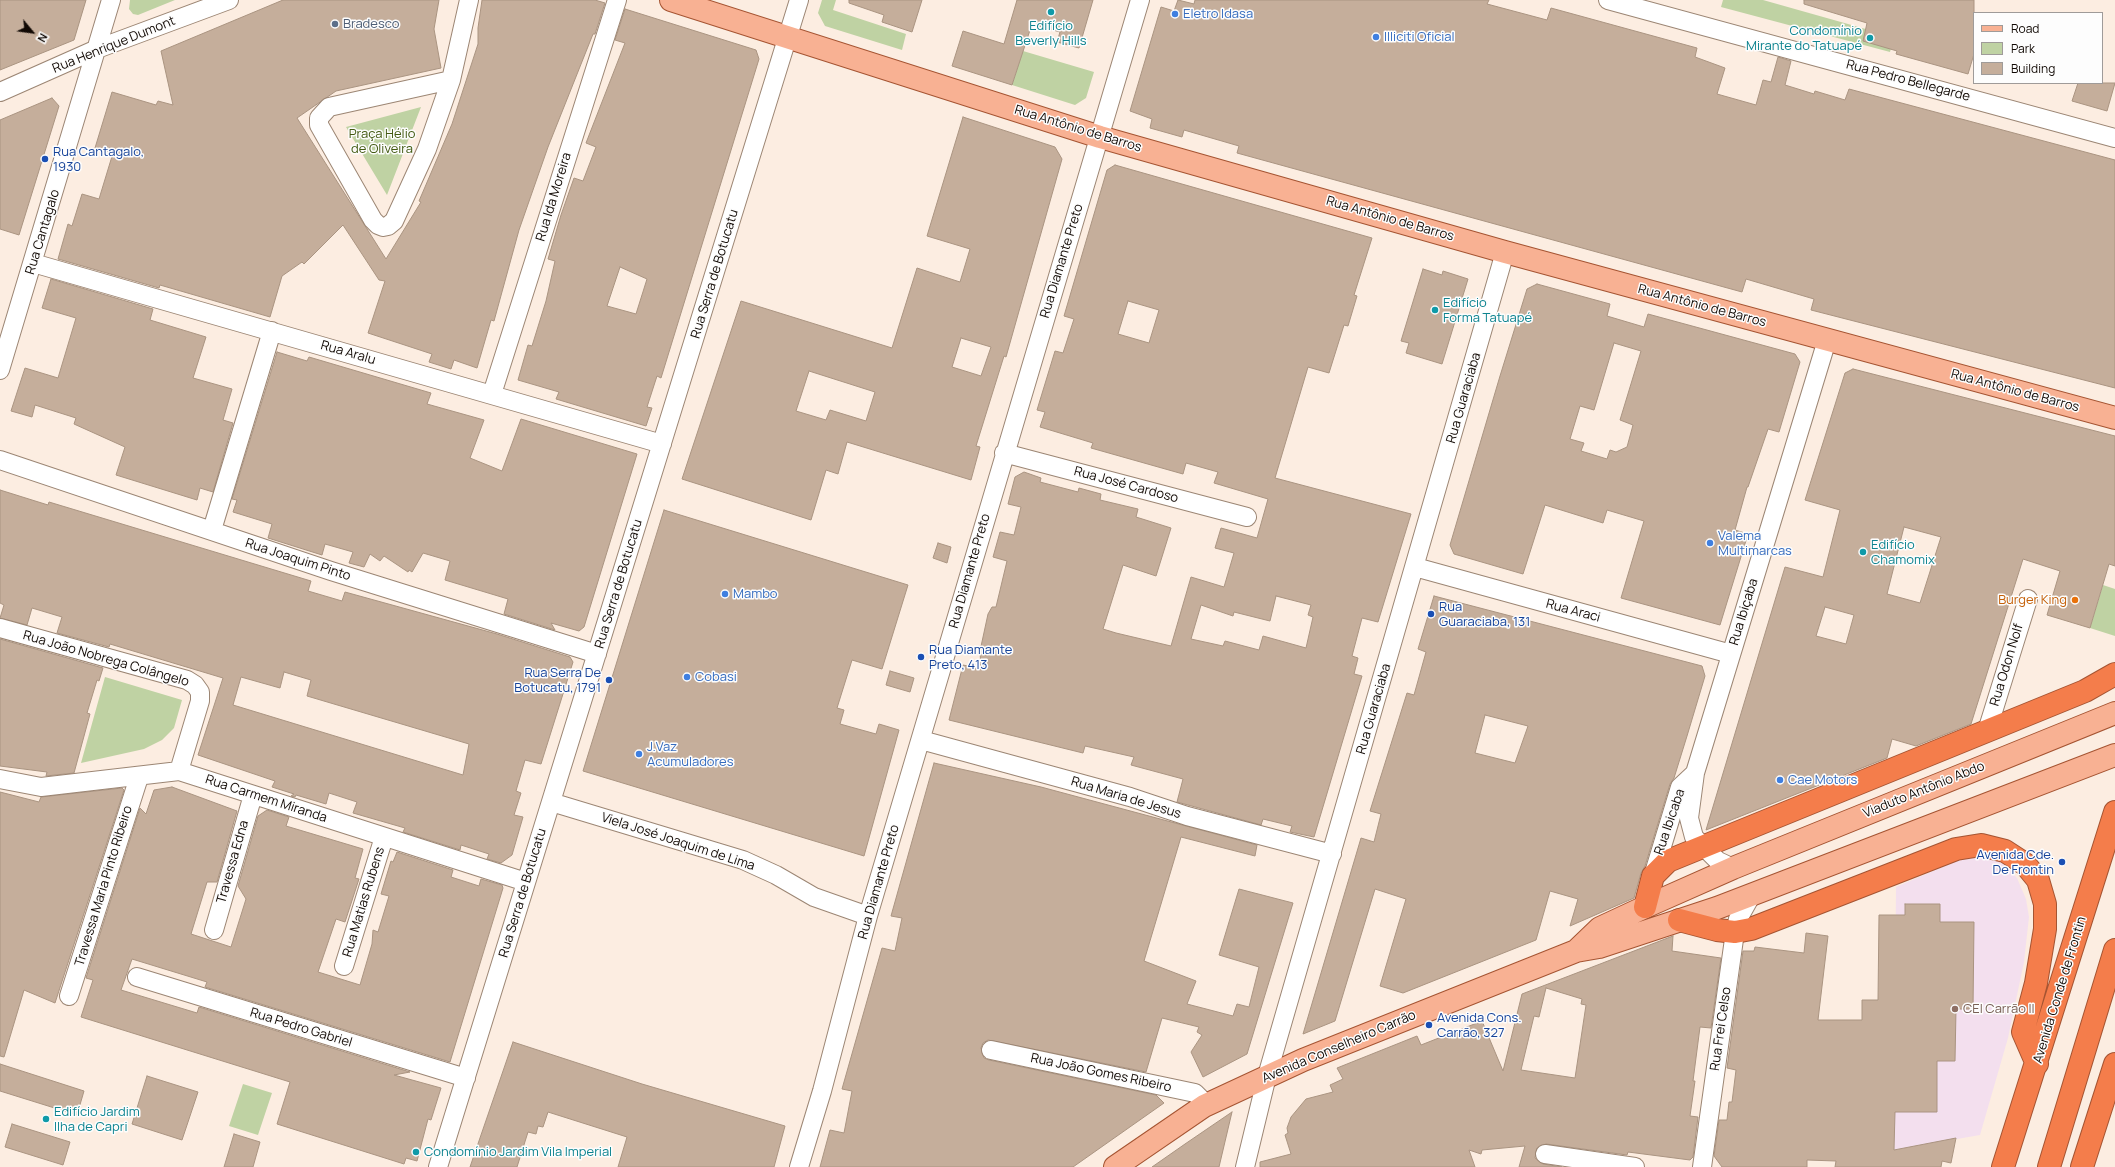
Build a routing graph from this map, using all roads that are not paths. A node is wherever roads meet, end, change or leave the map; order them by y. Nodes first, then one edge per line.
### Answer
1 (111, 0) edge
2 (229, 0) edge
3 (469, 0) edge
4 (617, 0) edge
5 (671, 0) edge
6 (799, 0) edge
7 (1140, 0) edge
8 (1608, 0) edge
9 (788, 37) junction
10 (97, 50) junction
11 (451, 80) junction
12 (0, 92) edge
13 (1100, 137) junction
14 (2115, 138) edge
15 (1505, 252) junction
16 (34, 263) junction
17 (272, 331) junction
18 (1827, 340) junction
19 (0, 370) edge
20 (492, 394) junction
21 (2115, 418) edge
22 (662, 444) junction
23 (1004, 453) junction
24 (0, 460) edge
25 (1247, 517) dead end
26 (212, 530) junction
27 (1415, 567) junction
28 (2028, 599) dead end
29 (0, 628) edge
30 (597, 654) junction
31 (1731, 654) junction
32 (2115, 674) edge
33 (2115, 713) edge
34 (1987, 731) junction
35 (920, 740) junction
36 (2115, 756) edge
37 (179, 771) junction
38 (1695, 773) junction
39 (139, 777) junction
40 (0, 778) edge
41 (253, 795) junction
42 (551, 802) junction
43 (2115, 812) edge
44 (384, 837) junction
45 (1704, 847) junction
46 (1332, 854) junction
47 (1733, 868) junction
48 (1652, 876) junction
49 (526, 882) junction
50 (1752, 894) junction
51 (1645, 907) junction
52 (868, 916) junction
53 (1679, 920) junction
54 (214, 930) dead end
55 (1735, 932) junction
56 (2115, 950) edge
57 (1576, 951) junction
58 (344, 966) dead end
59 (137, 977) dead end
60 (69, 996) dead end
61 (991, 1050) dead end
62 (2037, 1064) junction
63 (2115, 1064) edge
64 (1267, 1076) junction
65 (466, 1078) junction
66 (1206, 1104) junction
67 (1545, 1154) dead end
68 (438, 1167) edge
69 (799, 1167) edge
70 (1115, 1167) edge
71 (1245, 1167) edge
72 (1635, 1167) edge
73 (1702, 1167) edge
74 (2003, 1167) edge
75 (2049, 1167) edge
76 (2082, 1167) edge

1 - 10 street, Rua Cantagalo
2 - 10 street, Rua Henrique Dumont
3 - 11 street
4 - 20 street, Rua Ida Moreira
5 - 9 main road, Rua Antônio de Barros
6 - 9 street, Rua Serra de Botucatu
7 - 13 street, Rua Diamante Preto
8 - 14 street, Rua Pedro Bellegarde
9 - 13 main road, Rua Antônio de Barros
9 - 22 street, Rua Serra de Botucatu
10 - 12 street, Rua Henrique Dumont
10 - 16 street, Rua Cantagalo
11 - 11 street
13 - 15 main road, Rua Antônio de Barros
13 - 23 street, Rua Diamante Preto
15 - 18 main road, Rua Antônio de Barros
15 - 27 street, Rua Guaraciaba
16 - 17 street, Rua Aralu
16 - 19 street, Rua Cantagalo
17 - 20 street, Rua Aralu
17 - 26 street
18 - 21 main road, Rua Antônio de Barros
18 - 31 street, Rua Ibiçaba
20 - 22 street, Rua Aralu
22 - 30 street, Rua Serra de Botucatu
23 - 25 street, Rua José Cardoso
23 - 35 street, Rua Diamante Preto
24 - 26 street, Rua Joaquim Pinto
26 - 30 street, Rua Joaquim Pinto
27 - 31 street, Rua Araci
27 - 46 street, Rua Guaraciaba
28 - 34 street, Rua Odon Nolf
29 - 37 street, Rua João Nobrega Colângelo
30 - 42 street, Rua Serra de Botucatu
31 - 38 street, Rua Ibiçaba
32 - 34 highway
33 - 47 main road, Viaduto Antônio Abdo
34 - 45 highway
35 - 46 street, Rua Maria de Jesus
35 - 52 street, Rua Diamante Preto
36 - 50 main road
37 - 39 street, Rua Carmem Miranda
37 - 41 street, Rua Carmem Miranda
38 - 45 street, Rua Ibiçaba
38 - 48 street, Rua Ibicaba
39 - 40 street, Rua Carmem Miranda
39 - 60 street, Travessa Maria Pinto Ribeiro
41 - 44 street, Rua Carmem Miranda
41 - 54 street, Travessa Edna
42 - 49 street, Rua Serra de Botucatu
42 - 52 street, Viela José Joaquim de Lima
43 - 62 highway, Avenida Conde de Frontin
44 - 49 street, Rua Carmem Miranda
44 - 58 street, Rua Matias Rubens
45 - 47 street, Rua Ibiçaba
45 - 48 highway
46 - 64 street, Rua Guaraciaba
47 - 51 main road, Avenida Conselheiro Carrão
48 - 51 highway
49 - 65 street, Rua Serra de Botucatu
50 - 53 main road, Avenida Conselheiro Carrão
50 - 55 street, Rua Frei Celso
51 - 57 main road, Avenida Conselheiro Carrão
52 - 69 street, Rua Diamante Preto
53 - 55 highway
53 - 57 main road, Avenida Conselheiro Carrão
55 - 62 highway
55 - 73 street, Rua Frei Celso
56 - 75 highway
57 - 64 main road, Avenida Conselheiro Carrão
59 - 65 street, Rua Pedro Gabriel
61 - 66 street, Rua João Gomes Ribeiro
62 - 74 highway, Avenida Conde de Frontin
63 - 76 highway
64 - 66 main road, Avenida Conselheiro Carrão
64 - 71 street, Rua Guaraciaba
65 - 68 street, Rua Serra de Botucatu
66 - 70 main road, Avenida Conselheiro Carrão
67 - 72 street

